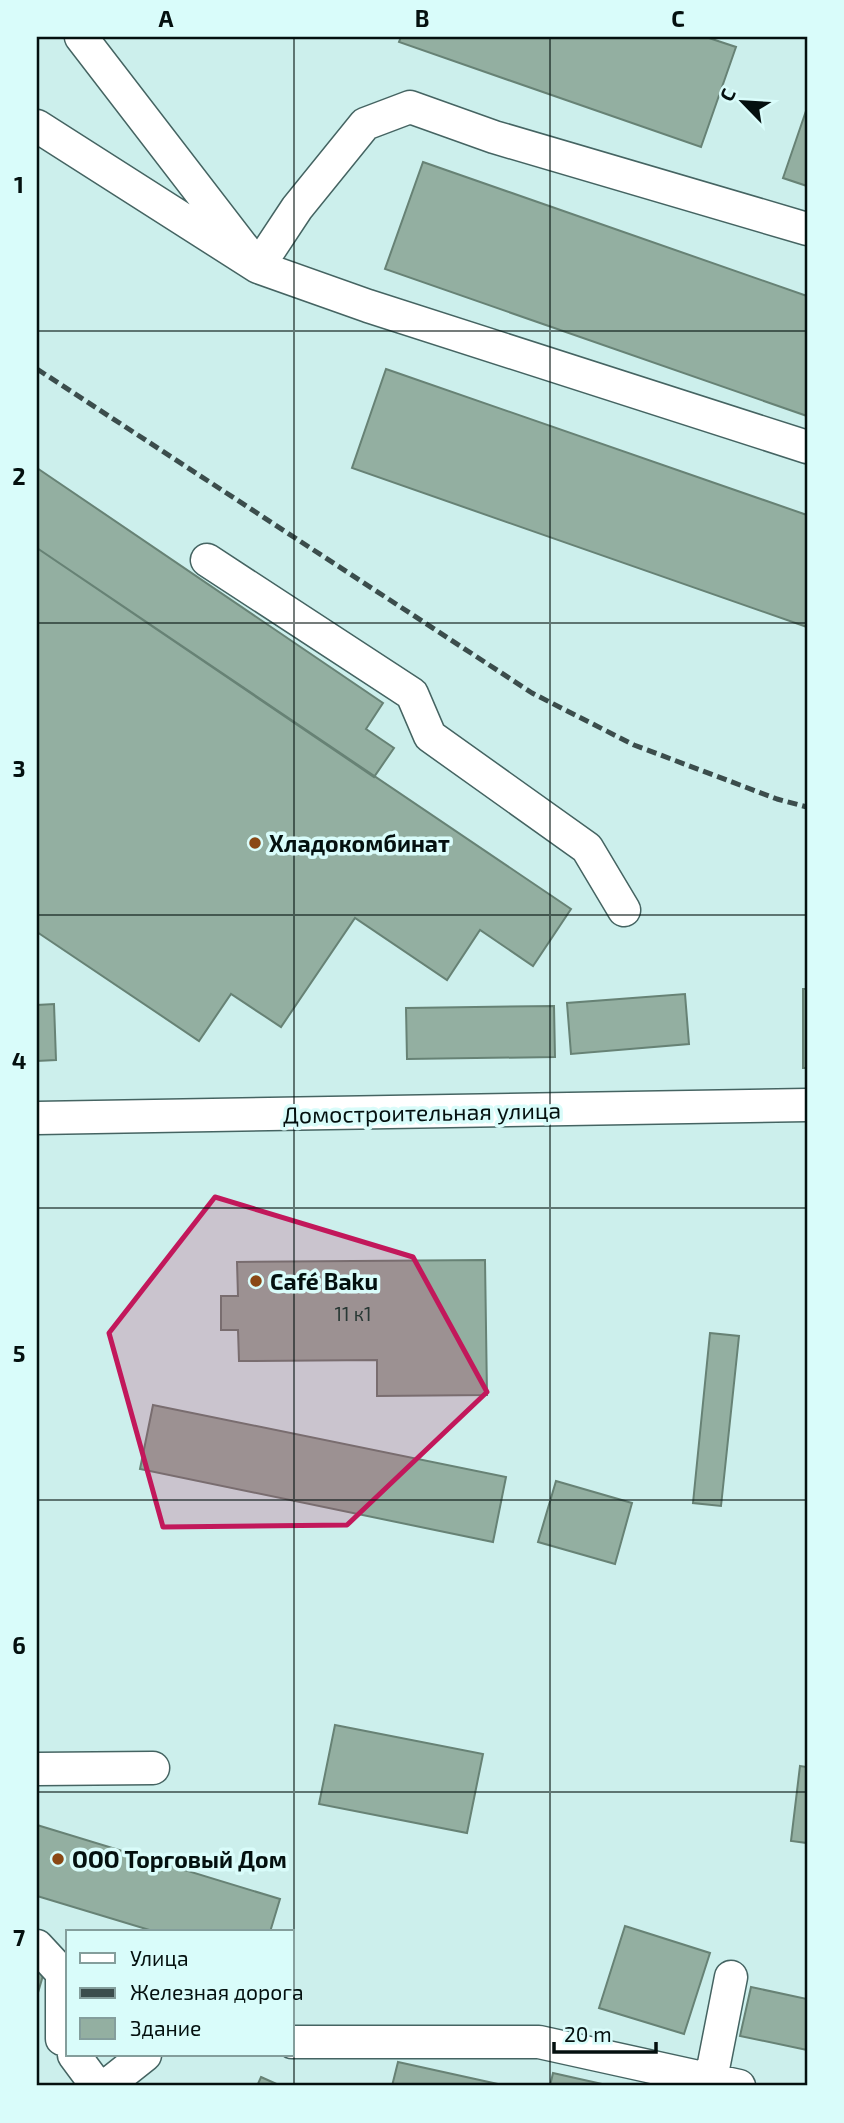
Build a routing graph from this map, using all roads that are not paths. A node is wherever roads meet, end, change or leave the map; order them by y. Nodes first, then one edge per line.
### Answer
1 (81, 37) edge
2 (37, 126) edge
3 (807, 229) edge
4 (258, 267) junction
5 (807, 447) edge
6 (207, 560) dead end
7 (624, 910) dead end
8 (807, 1105) edge
9 (37, 1118) edge
10 (153, 1768) dead end
11 (37, 1769) edge
12 (37, 1946) edge
13 (731, 1977) dead end
14 (294, 2042) edge
15 (60, 2043) edge
16 (71, 2056) edge
17 (144, 2056) edge
18 (702, 2081) edge
19 (97, 2086) edge
20 (106, 2086) edge

1 - 4 street
2 - 4 street
3 - 4 street
4 - 5 street
6 - 7 street
8 - 9 street, Домостроительная улица
10 - 11 street
12 - 15 street
13 - 18 street
14 - 18 street
16 - 19 street
17 - 20 street

